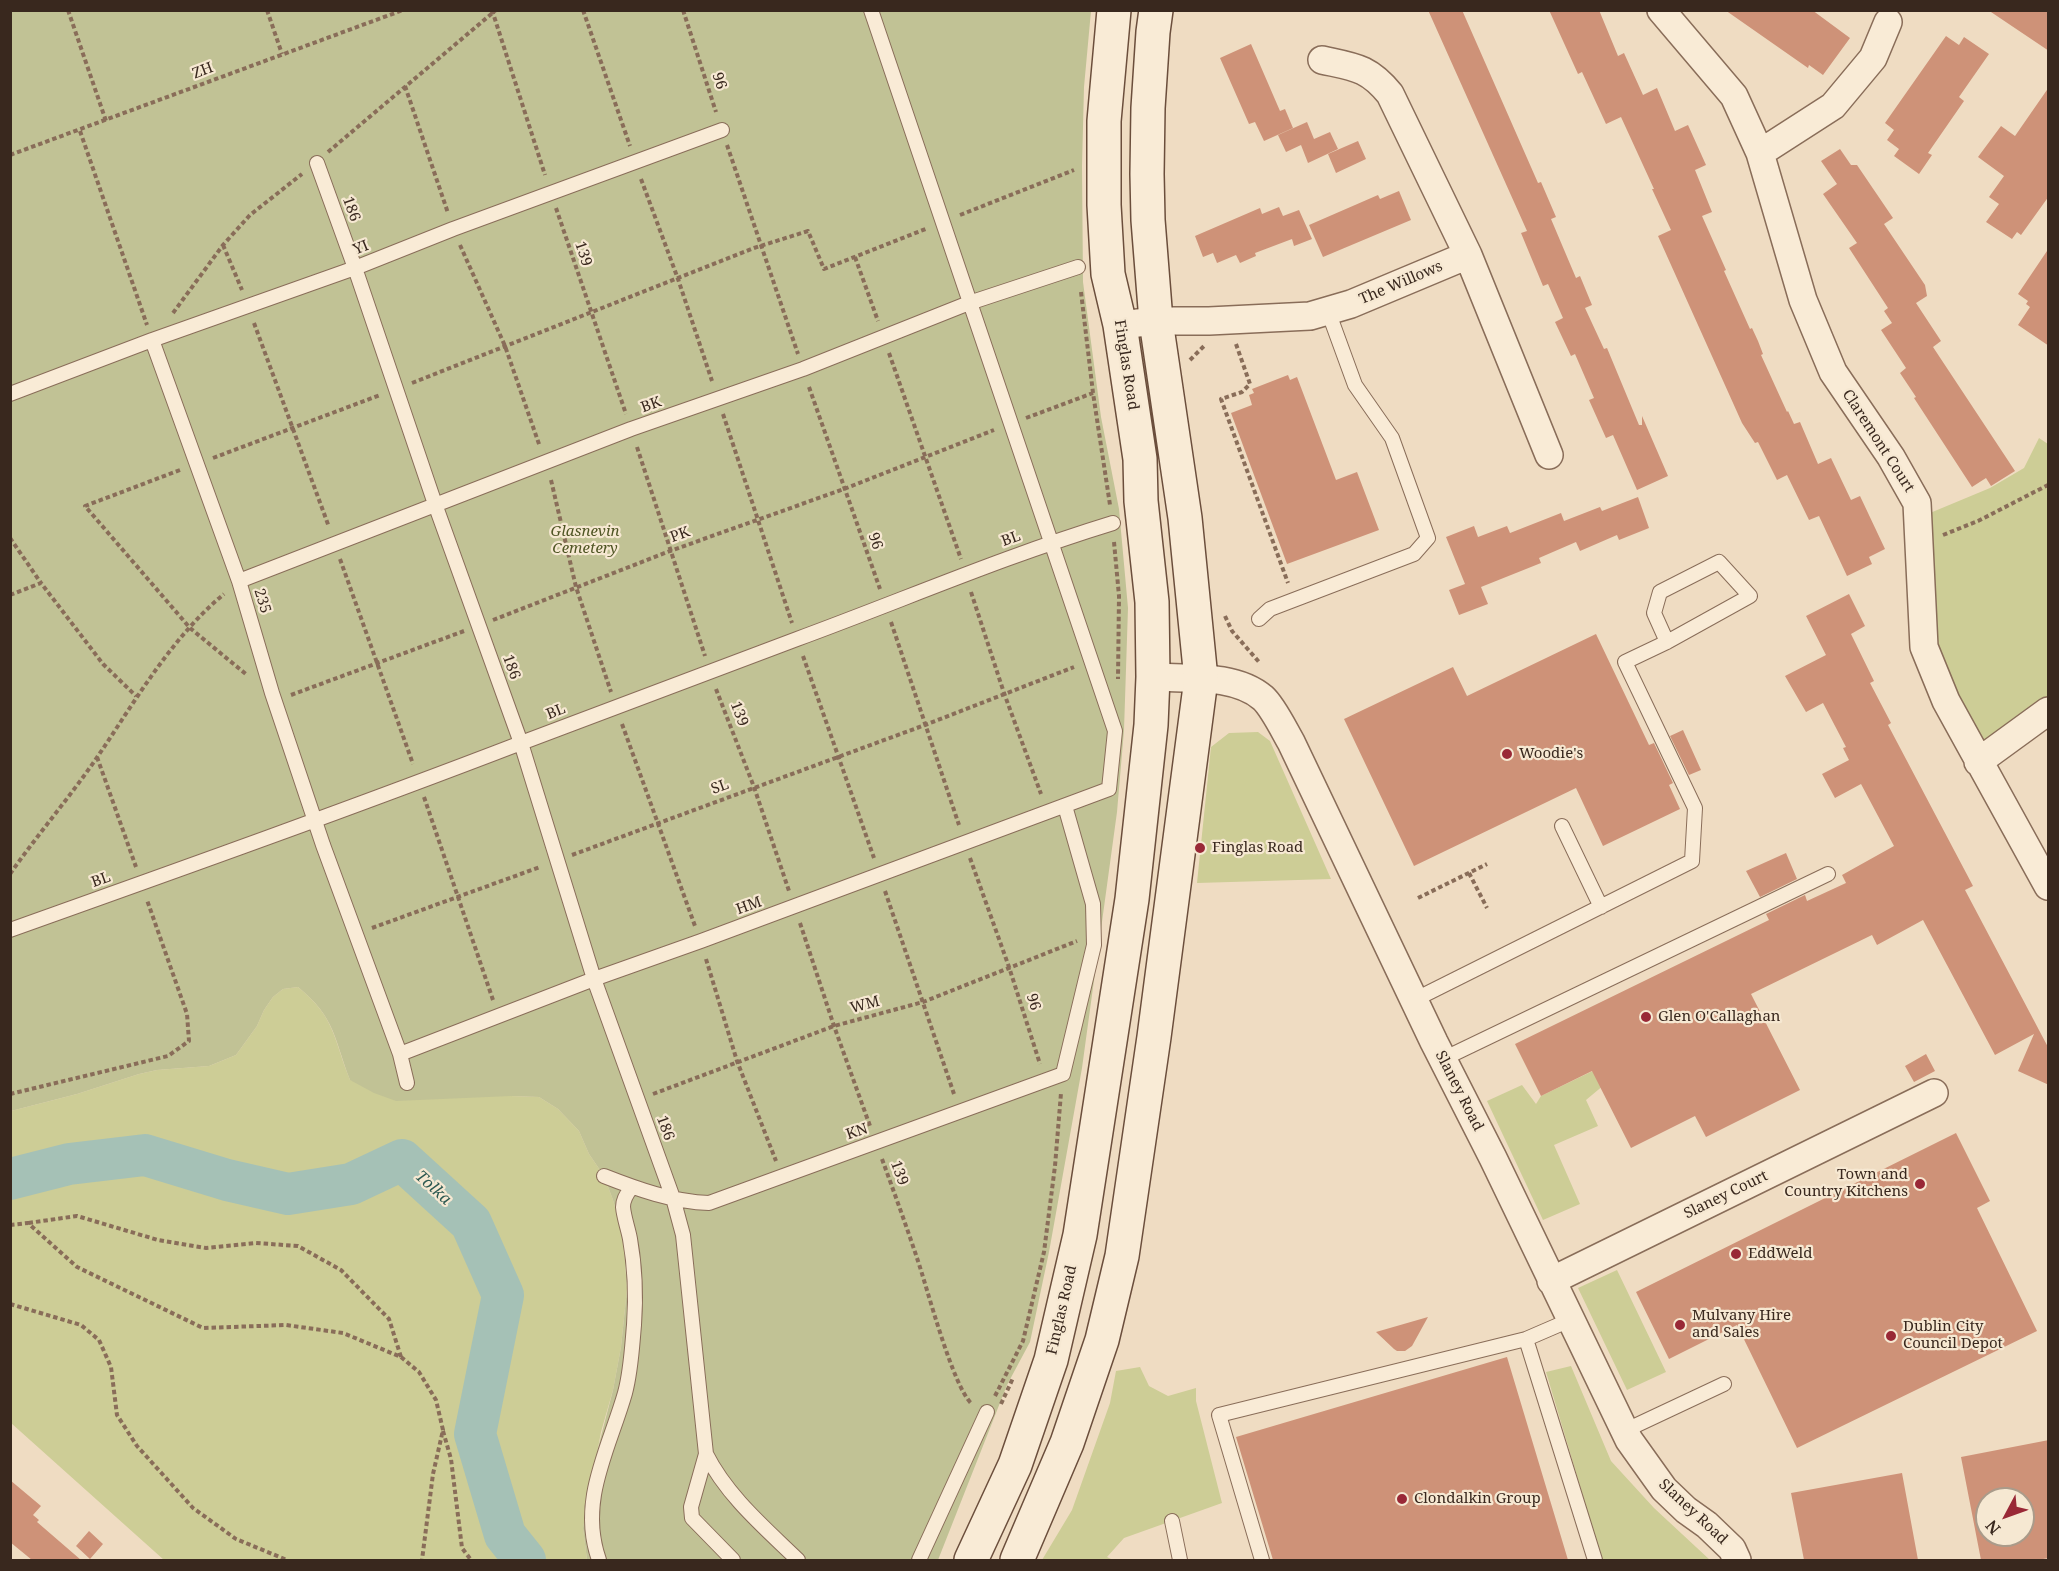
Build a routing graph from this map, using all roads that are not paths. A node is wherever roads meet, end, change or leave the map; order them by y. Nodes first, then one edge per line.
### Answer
1 (871, 10) edge
2 (1114, 10) edge
3 (1156, 10) edge
4 (1661, 10) edge
5 (1888, 22) dead end
6 (1322, 60) dead end
7 (722, 130) road end
8 (1761, 153) junction
9 (317, 163) dead end
10 (1468, 255) junction
11 (1078, 267) road end
12 (355, 268) junction
13 (969, 303) junction
14 (1328, 311) junction
15 (1156, 321) junction
16 (1120, 325) junction
17 (152, 340) junction
18 (10, 394) edge
19 (1549, 455) dead end
20 (435, 504) junction
21 (1113, 523) road end
22 (1050, 542) junction
23 (239, 581) junction
24 (1259, 619) dead end
25 (1667, 642) junction
26 (1154, 677) junction
27 (1201, 679) junction
28 (2049, 711) edge
29 (521, 743) junction
30 (1978, 762) junction
31 (1065, 807) junction
32 (315, 819) junction
33 (1562, 826) dead end
34 (1828, 874) dead end
35 (2049, 886) edge
36 (1601, 907) junction
37 (10, 930) edge
38 (594, 979) junction
39 (1414, 1000) junction
40 (400, 1054) junction
41 (1443, 1059) junction
42 (407, 1083) dead end
43 (1934, 1093) dead end
44 (604, 1176) dead end
45 (632, 1187) junction
46 (671, 1192) junction
47 (1551, 1281) junction
48 (1570, 1320) junction
49 (1526, 1338) junction
50 (1724, 1384) dead end
51 (987, 1412) road end
52 (1624, 1431) junction
53 (706, 1454) junction
54 (1172, 1521) dead end
55 (598, 1560) edge
56 (734, 1560) edge
57 (798, 1560) edge
58 (919, 1560) edge
59 (970, 1560) edge
60 (1017, 1560) edge
61 (1180, 1560) edge
62 (1262, 1560) edge
63 (1595, 1560) edge
64 (1737, 1560) edge

1 - 13 lane
2 - 16 main road, Finglas Road
3 - 15 main road
4 - 8 street, Claremont Court
5 - 8 street
6 - 10 street
7 - 12 lane, YI
8 - 30 street, Claremont Court
9 - 12 lane, 186
10 - 14 street, The Willows
10 - 19 street
11 - 13 lane, BK
12 - 17 lane, YI
12 - 20 lane, 186
13 - 20 lane, BK
13 - 22 lane
14 - 15 street, The Willows
14 - 24 lane
15 - 16 street, The Willows
15 - 27 main road
16 - 26 main road, Finglas Road
17 - 18 lane, YI
17 - 23 lane, 235
20 - 23 lane, BK
20 - 29 lane, 186
21 - 22 lane, BL
22 - 29 lane, BL
22 - 31 lane, HM
23 - 32 lane, 235
25 - 25 lane
25 - 36 lane
26 - 27 street, Slaney Road
26 - 59 main road, Finglas Road
27 - 39 street, Slaney Road
27 - 60 main road
28 - 30 street
29 - 32 lane, BL
29 - 38 lane, 186
30 - 35 street, Claremont Court
31 - 38 lane, HM
31 - 46 lane, KN
32 - 37 lane, BL
32 - 40 lane, 235
33 - 36 lane
34 - 41 lane
36 - 39 lane
38 - 40 lane, HM
38 - 46 lane, 186
39 - 41 street, Slaney Road
40 - 42 lane, 235
41 - 47 street, Slaney Road
43 - 47 street, Slaney Court
44 - 45 lane, KN
45 - 46 lane, KN
45 - 55 lane
46 - 53 lane, 186
47 - 48 street, Slaney Road
48 - 49 lane
48 - 52 street, Slaney Road
49 - 62 lane
49 - 63 lane
50 - 52 lane
51 - 58 lane
52 - 64 street, Slaney Road
53 - 56 lane
53 - 57 lane
54 - 61 lane

